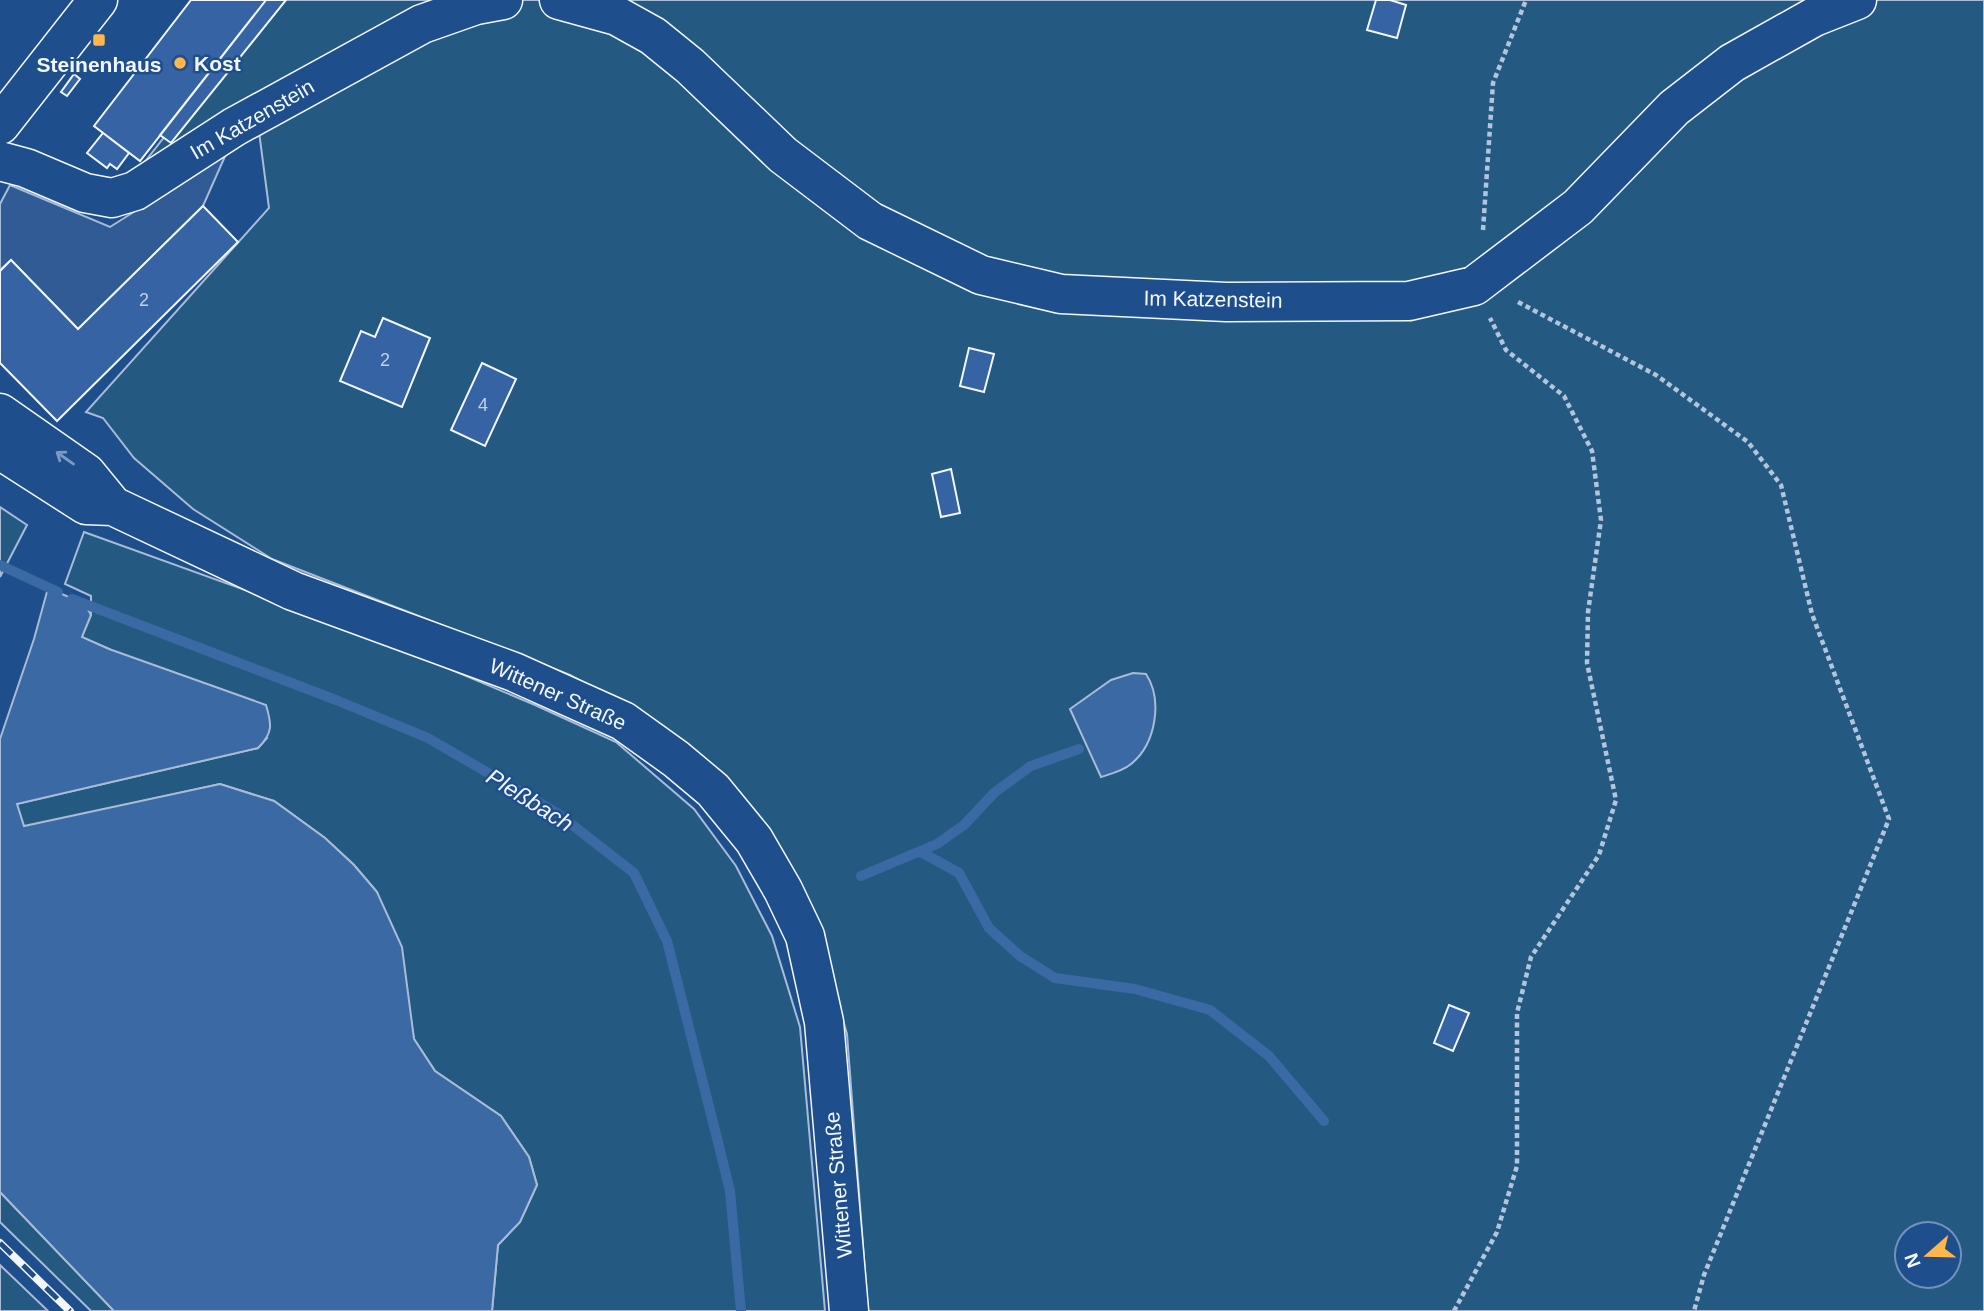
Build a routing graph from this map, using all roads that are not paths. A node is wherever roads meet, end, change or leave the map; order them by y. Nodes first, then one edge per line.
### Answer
1 (98, 0) edge
2 (503, 0) edge
3 (559, 0) edge
4 (1857, 0) edge
5 (0, 125) edge
6 (0, 161) edge
7 (0, 413) edge
8 (0, 450) edge
9 (113, 506) junction
10 (849, 1311) edge

1 - 5 main road
2 - 6 main road, Im Katzenstein
3 - 4 main road, Im Katzenstein
9 -> 7 main road, Wittener Straße
8 - 9 main road, Wittener Straße
9 - 10 main road, Wittener Straße

